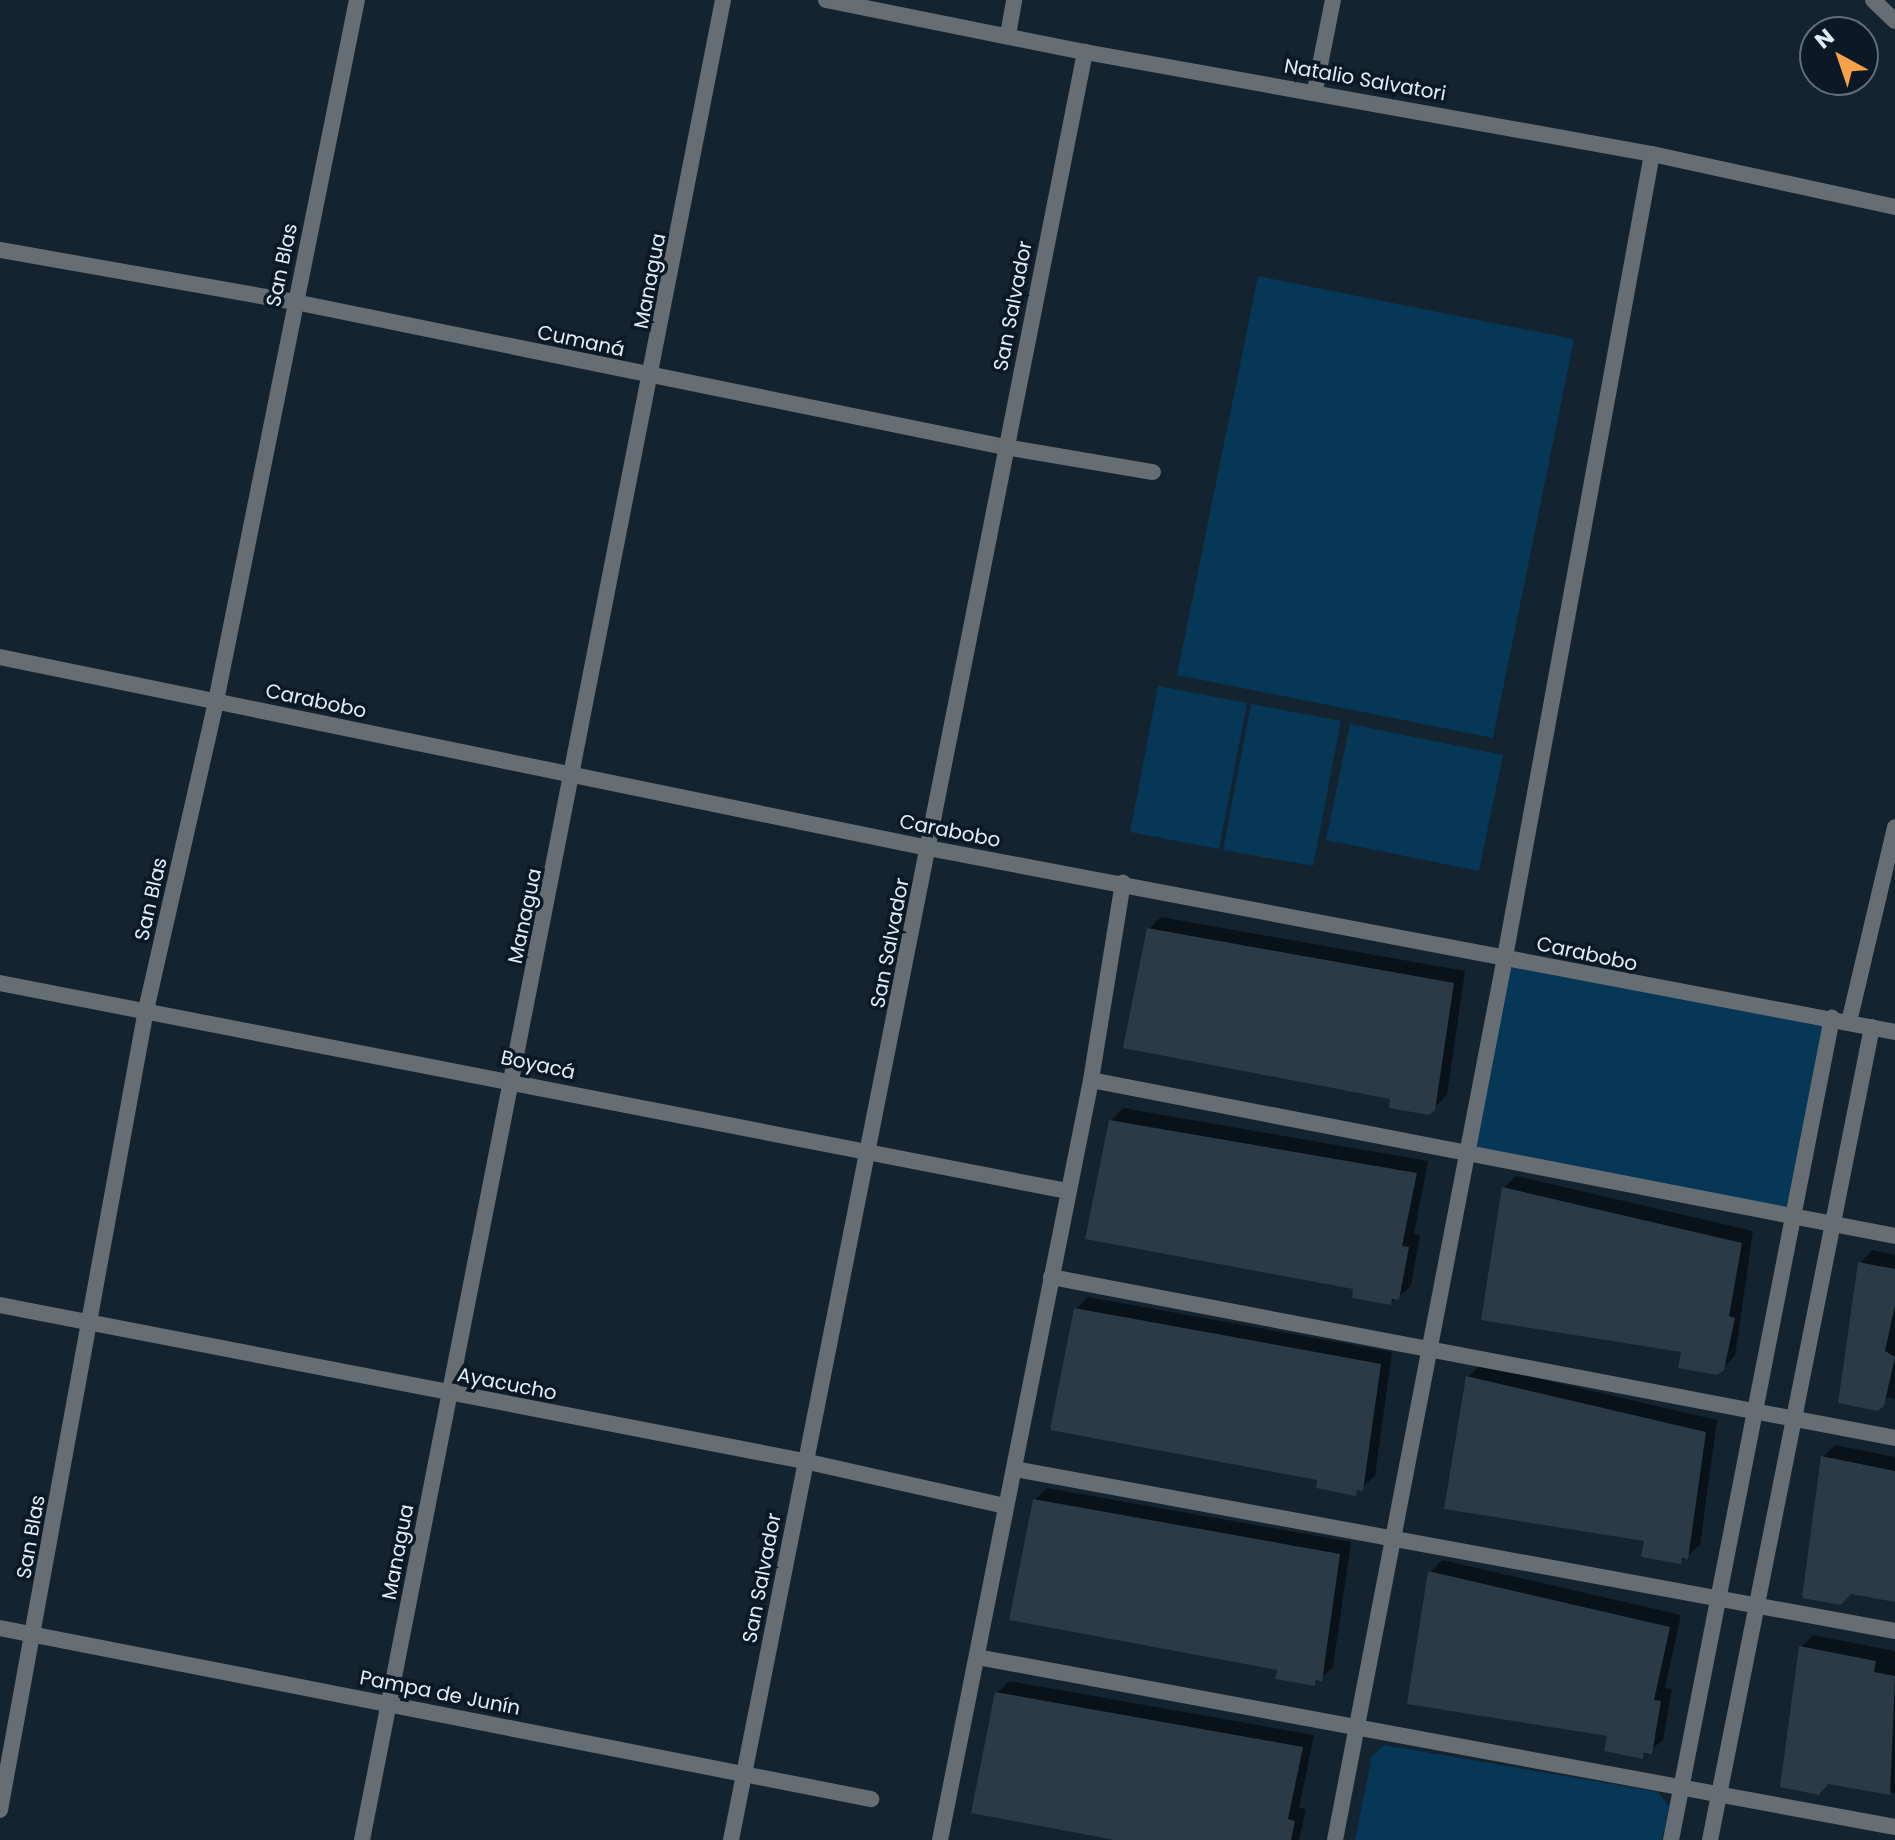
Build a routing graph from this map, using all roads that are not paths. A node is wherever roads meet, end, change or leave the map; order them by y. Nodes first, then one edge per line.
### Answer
1 (357, 0) edge
2 (723, 0) edge
3 (826, 0) edge
4 (1014, 0) edge
5 (1333, 0) edge
6 (1873, 0) edge
7 (1895, 21) edge
8 (1008, 35) junction
9 (1085, 52) junction
10 (1315, 90) junction
11 (1652, 154) junction
12 (1895, 207) edge
13 (0, 250) edge
14 (295, 302) junction
15 (652, 377) junction
16 (1005, 447) junction
17 (1153, 472) dead end
18 (0, 657) edge
19 (216, 701) junction
20 (575, 774) junction
21 (1895, 827) edge
22 (928, 848) junction
23 (1123, 883) junction
24 (1505, 957) junction
25 (0, 983) edge
26 (146, 1010) junction
27 (1840, 1020) junction
28 (1872, 1027) junction
29 (1895, 1032) edge
30 (512, 1080) junction
31 (1091, 1080) junction
32 (1466, 1155) junction
33 (869, 1156) junction
34 (1067, 1191) junction
35 (1793, 1216) junction
36 (1836, 1225) junction
37 (1895, 1236) edge
38 (1051, 1277) junction
39 (0, 1305) edge
40 (89, 1324) junction
41 (1432, 1347) junction
42 (449, 1394) junction
43 (1756, 1412) junction
44 (1794, 1420) junction
45 (1895, 1438) edge
46 (804, 1461) junction
47 (1015, 1469) junction
48 (1005, 1506) junction
49 (1394, 1539) junction
50 (1718, 1597) junction
51 (1758, 1603) junction
52 (0, 1628) edge
53 (1895, 1631) edge
54 (33, 1635) junction
55 (977, 1657) junction
56 (388, 1704) junction
57 (1355, 1726) junction
58 (746, 1770) junction
59 (1682, 1785) junction
60 (1720, 1792) junction
61 (871, 1799) dead end
62 (0, 1810) edge
63 (1895, 1827) edge
64 (945, 1839) edge
65 (362, 1840) edge
66 (731, 1840) edge
67 (1335, 1840) edge
68 (1671, 1840) edge
69 (1710, 1840) edge

1 - 14 street, San Blas
2 - 15 street, Managua
3 - 8 street, Natalio Salvatori
4 - 8 street
5 - 10 street
6 - 7 street
8 - 9 street, Natalio Salvatori
9 - 10 street, Natalio Salvatori
9 - 16 street, San Salvador
10 - 11 street, Natalio Salvatori
11 - 12 street, Natalio Salvatori
11 - 24 street
13 - 14 street, Cumaná
14 - 15 street, Cumaná
14 - 19 street, San Blas
15 - 16 street, Cumaná
15 - 20 street, Managua
16 - 17 street, Cumaná
16 - 22 street, San Salvador
18 - 19 street, Carabobo
19 - 20 street, Carabobo
19 - 26 street, San Blas
20 - 22 street, Carabobo
20 - 30 street, Managua
21 - 27 street
22 - 23 street, Carabobo
22 - 33 street, San Salvador
23 - 24 street, Carabobo
23 - 31 street
24 - 27 street, Carabobo
24 - 32 street
25 - 26 street, Boyacá
26 - 30 street, Boyacá
26 - 40 street, San Blas
27 - 28 street, Carabobo
27 - 35 street
28 - 29 street, Carabobo
28 - 36 street
30 - 33 street, Boyacá
30 - 42 street, Managua
31 - 32 street
31 - 34 street
32 - 35 street
32 - 41 street
33 - 34 street, Boyacá
33 - 46 street, San Salvador
34 - 38 street
35 - 36 street
35 - 43 street
36 - 37 street
36 - 44 street
38 - 41 street
38 - 47 street
39 - 40 street, Ayacucho
40 - 42 street, Ayacucho
40 - 54 street, San Blas
41 - 43 street
41 - 49 street
42 - 46 street, Ayacucho
42 - 56 street, Managua
43 - 44 street
43 - 50 street
44 - 45 street
44 - 51 street
46 - 48 street, Ayacucho
46 - 58 street, San Salvador
47 - 48 street
47 - 49 street
48 - 55 street
49 - 50 street
49 - 57 street
50 - 51 street
50 - 59 street
51 - 53 street
51 - 60 street
52 - 54 street, Pampa de Junín
54 - 56 street, Pampa de Junín
54 - 62 street, San Blas
55 - 57 street
55 - 64 street
56 - 58 street, Pampa de Junín
56 - 65 street, Managua
57 - 59 street
57 - 67 street
58 - 61 street, Pampa de Junín
58 - 66 street, San Salvador
59 - 60 street
59 - 68 street
60 - 63 street
60 - 69 street

